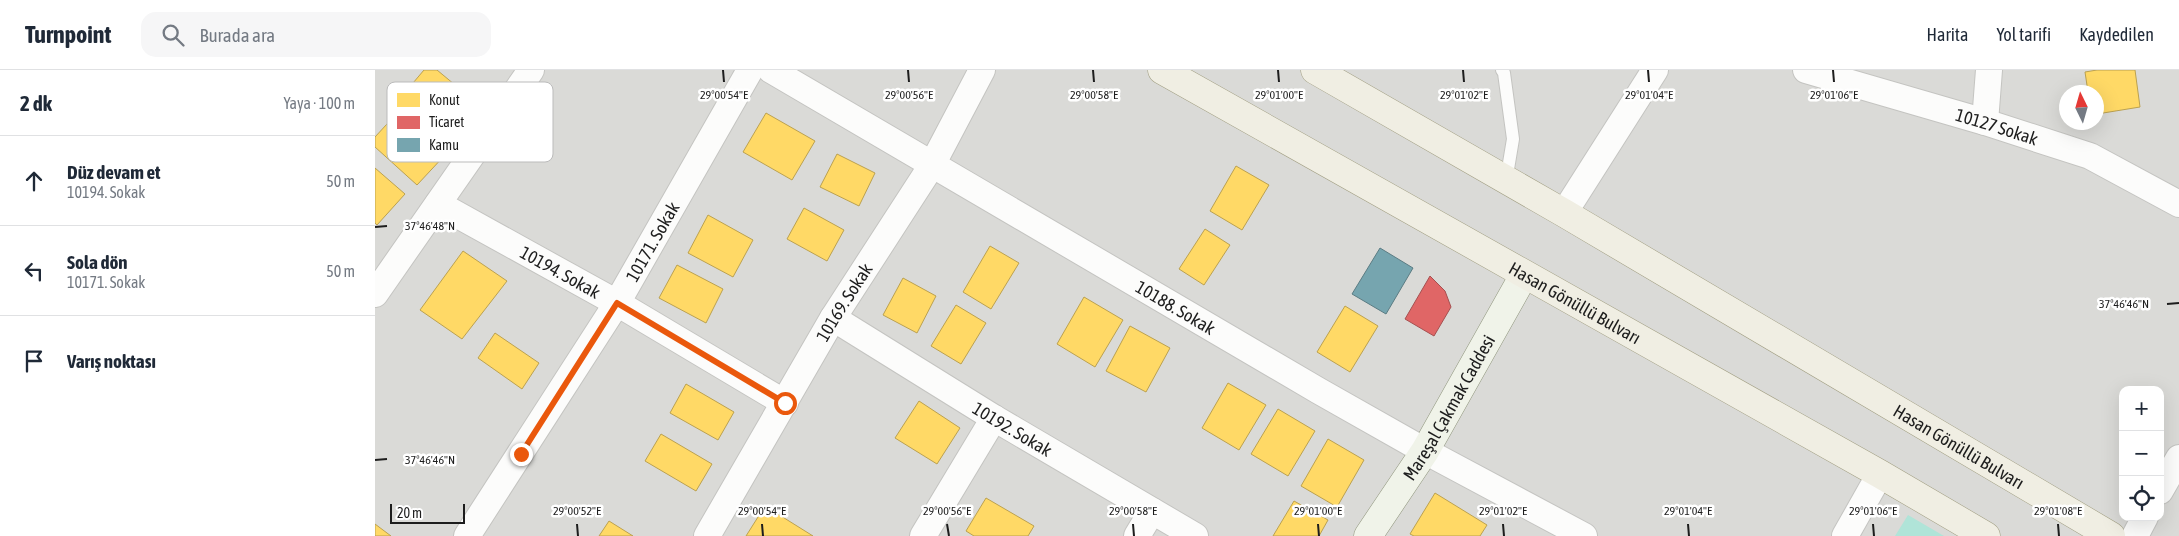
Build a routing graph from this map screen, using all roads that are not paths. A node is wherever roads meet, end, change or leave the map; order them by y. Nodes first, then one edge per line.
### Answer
1 (531, 70) edge
2 (750, 70) edge
3 (771, 70) edge
4 (982, 70) edge
5 (1162, 70) edge
6 (1315, 70) edge
7 (1502, 70) edge
8 (1655, 70) edge
9 (1806, 70) edge
10 (1989, 70) edge
11 (523, 82) edge
12 (1985, 122) junction
13 (467, 162) edge
14 (932, 165) junction
15 (1506, 181) junction
16 (438, 204) junction
17 (2179, 204) edge
18 (1564, 213) junction
19 (1524, 275) junction
20 (375, 294) edge
21 (617, 303) junction
22 (833, 318) junction
23 (785, 403) junction
24 (994, 418) junction
25 (1425, 452) junction
26 (2179, 458) edge
27 (1879, 474) junction
28 (2164, 484) edge
29 (1152, 511) junction
30 (2143, 521) edge
31 (467, 536) edge
32 (707, 536) edge
33 (923, 536) edge
34 (1137, 536) edge
35 (1195, 536) edge
36 (1368, 536) edge
37 (1583, 536) edge
38 (1845, 536) edge
39 (1986, 536) edge
40 (2111, 536) edge
41 (2135, 536) edge

1 - 11 street
2 - 21 street, 10171. Sokak
3 - 14 street, 10188. Sokak
4 - 14 street, 10169. Sokak
5 - 19 main road, Hasan Gönüllü Bulvarı
6 - 15 main road, Hasan Gönüllü Bulvarı
7 - 15 lane
8 - 18 street
9 - 12 street, 10127 Sokak
10 - 12 street
12 - 17 street, 10127 Sokak
13 - 16 street
14 - 22 street, 10169. Sokak
14 - 25 street, 10188. Sokak
15 - 18 main road, Hasan Gönüllü Bulvarı
16 - 20 street
16 - 21 street, 10194. Sokak
18 - 40 main road, Hasan Gönüllü Bulvarı
19 - 25 street, Mareşal Çakmak Caddesi
19 - 27 main road, Hasan Gönüllü Bulvarı
21 - 23 street, 10194. Sokak
21 - 31 street, 10171. Sokak
22 - 23 street, 10169. Sokak
22 - 24 street, 10192. Sokak
23 - 32 street, 10169. Sokak
24 - 29 street, 10192. Sokak
24 - 33 street
25 - 36 street, Mareşal Çakmak Caddesi
25 - 37 street, 10188. Sokak
26 - 28 street
27 - 38 street
27 - 39 main road, Hasan Gönüllü Bulvarı
29 - 34 street
29 - 35 street, 10192. Sokak
30 - 41 street

